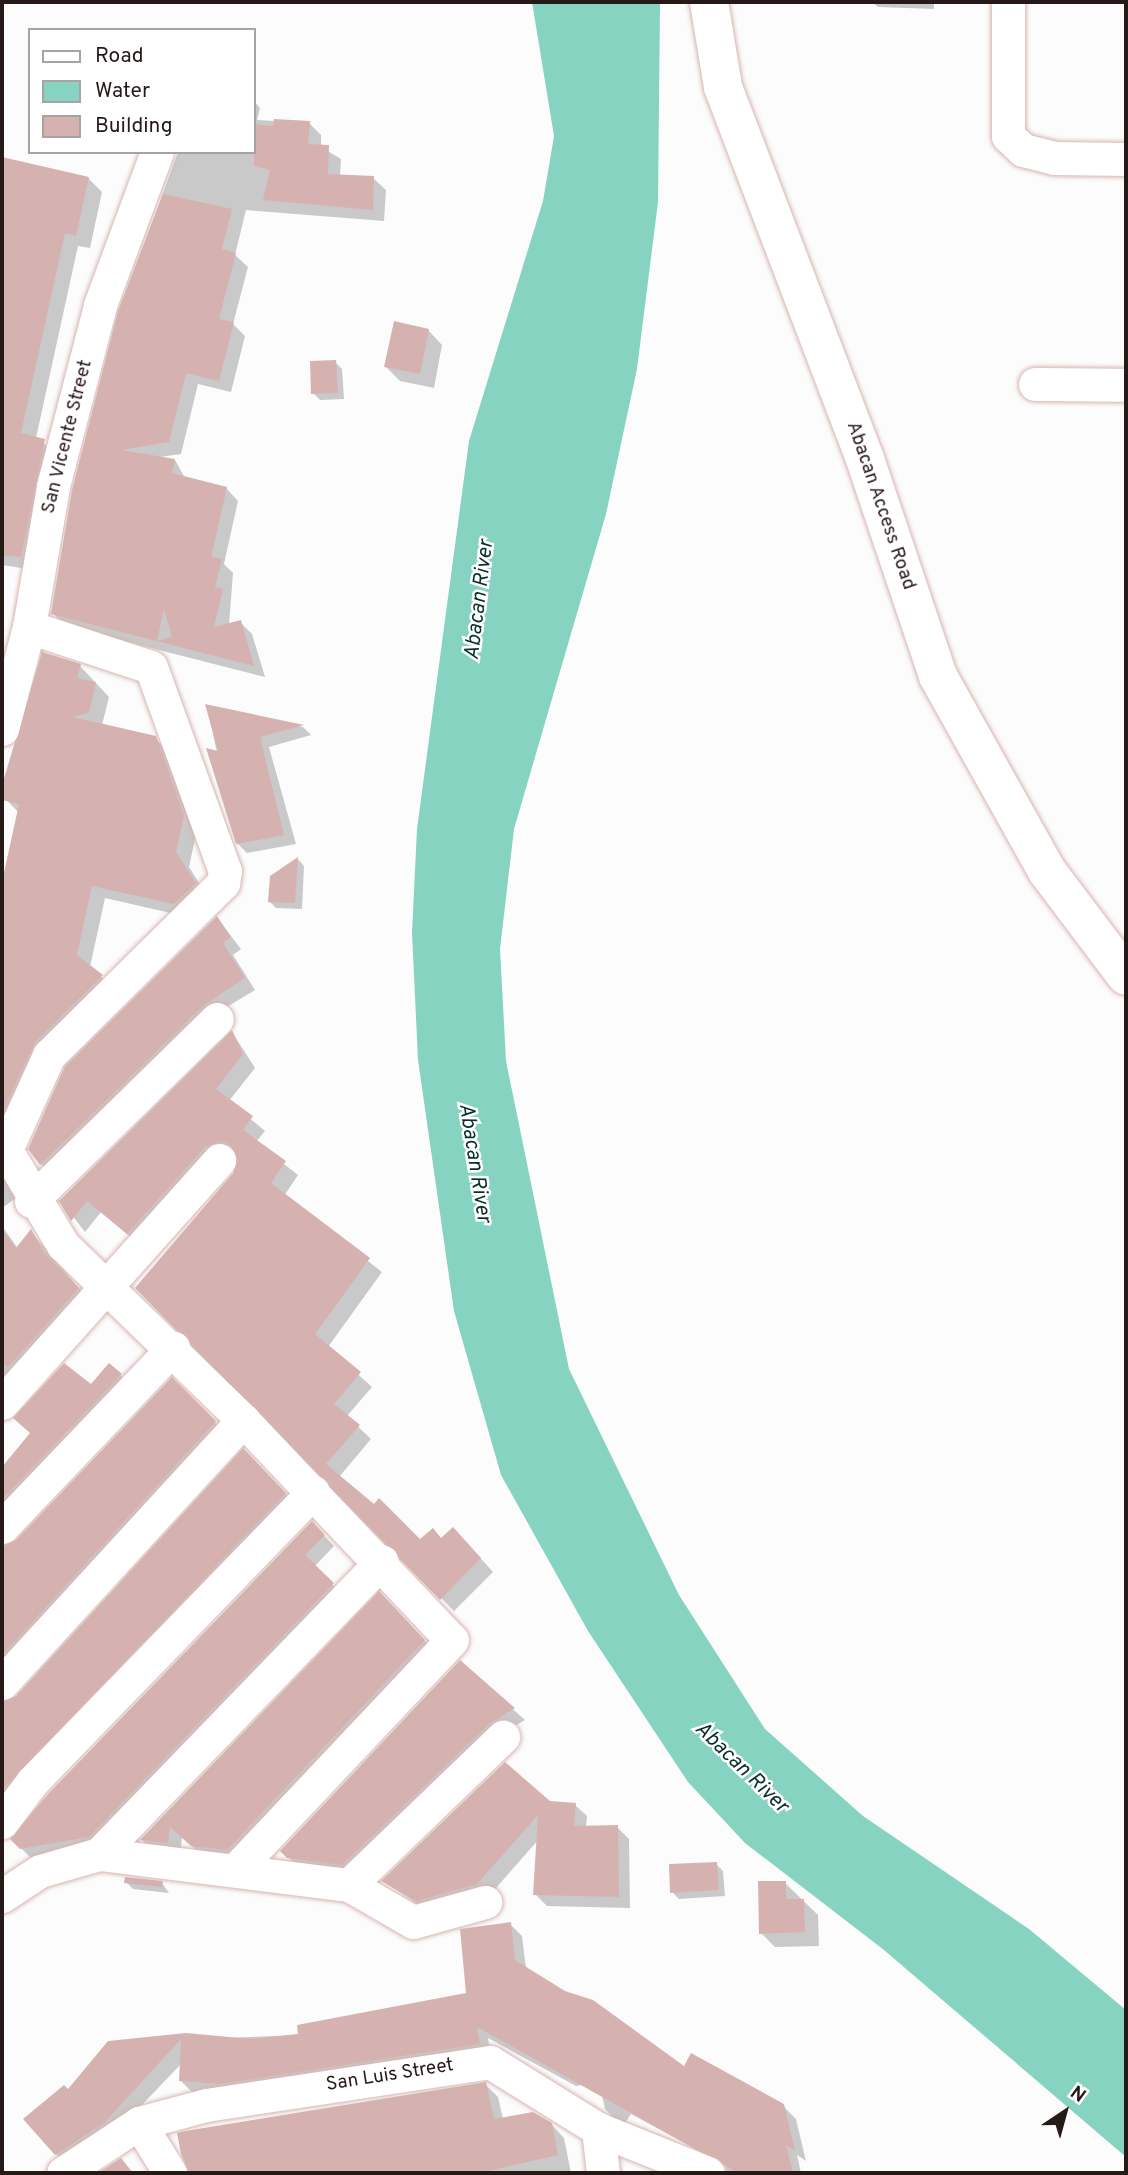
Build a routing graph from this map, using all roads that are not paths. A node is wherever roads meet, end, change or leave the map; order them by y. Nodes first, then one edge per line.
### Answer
1 (709, 2) edge
2 (1008, 2) edge
3 (156, 154) edge
4 (1126, 159) edge
5 (1035, 384) dead end
6 (1126, 385) edge
7 (29, 627) junction
8 (2, 729) edge
9 (1126, 976) edge
10 (218, 1020) dead end
11 (219, 1160) dead end
12 (31, 1201) junction
13 (106, 1290) junction
14 (173, 1348) junction
15 (2, 1403) edge
16 (243, 1420) junction
17 (313, 1492) junction
18 (2, 1527) edge
19 (382, 1561) junction
20 (2, 1683) edge
21 (502, 1737) dead end
22 (2, 1822) edge
23 (99, 1854) junction
24 (237, 1868) junction
25 (349, 1885) junction
26 (2, 1896) edge
27 (485, 1902) dead end
28 (139, 2123) junction
29 (598, 2129) junction
30 (63, 2173) edge
31 (170, 2173) edge
32 (599, 2173) edge
33 (708, 2173) edge

1 - 9 street, Abacan Access Road
2 - 4 street
3 - 7 street, San Vicente Street
5 - 6 street
7 - 8 street, San Vicente Street
7 - 12 street
10 - 12 street
11 - 13 street
12 - 13 street
13 - 14 street
13 - 15 street
14 - 16 street
14 - 18 street
16 - 17 street
16 - 20 street
17 - 19 street
17 - 22 street
19 - 23 street
19 - 24 street
21 - 25 street
23 - 24 street
23 - 26 street
24 - 25 street
25 - 27 street
28 - 29 street, San Luis Street
28 - 30 street, San Luis Street
28 - 31 street
29 - 32 street
29 - 33 street, San Luis Street

